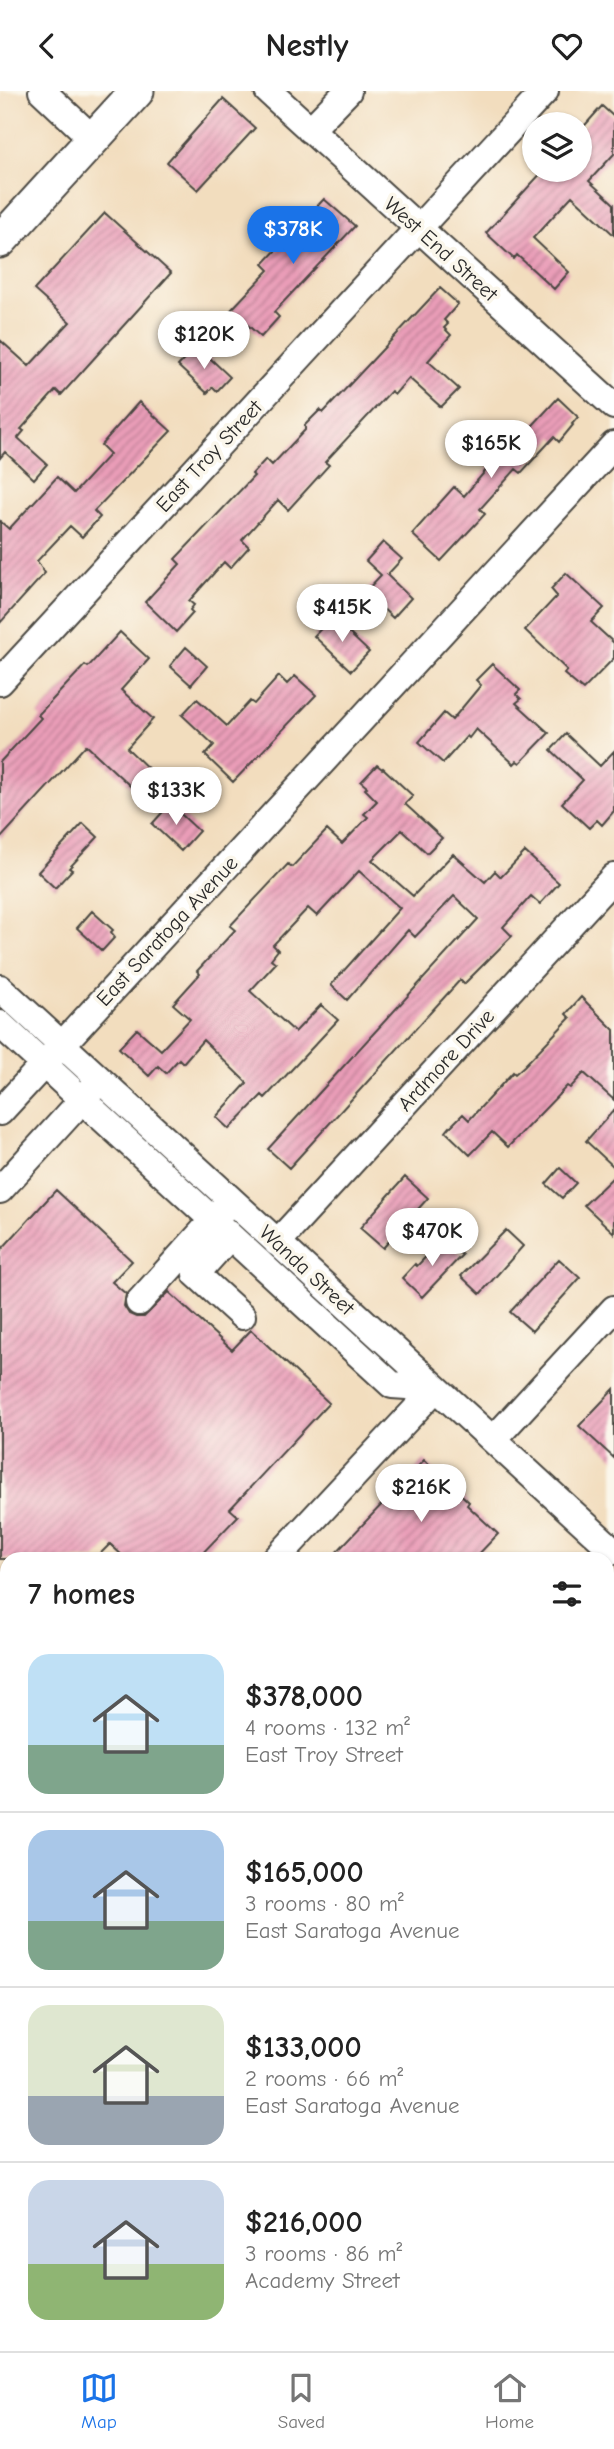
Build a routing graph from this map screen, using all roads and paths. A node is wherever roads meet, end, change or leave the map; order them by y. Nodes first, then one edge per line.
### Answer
1 (42, 91) edge
2 (137, 91) edge
3 (268, 91) edge
4 (348, 91) edge
5 (545, 91) edge
6 (310, 130) junction
7 (93, 139) junction
8 (418, 229) junction
9 (0, 241) edge
10 (614, 406) edge
11 (614, 446) edge
12 (0, 682) edge
13 (614, 877) edge
14 (0, 988) edge
15 (0, 1024) edge
16 (61, 1044) junction
17 (44, 1065) junction
18 (100, 1080) junction
19 (82, 1100) junction
20 (0, 1112) edge
21 (0, 1191) edge
22 (231, 1200) junction
23 (222, 1229) junction
24 (277, 1243) junction
25 (139, 1302) dead end
26 (614, 1309) edge
27 (243, 1316) dead end
28 (436, 1388) junction
29 (493, 1440) junction
30 (614, 1551) edge
31 (283, 1552) edge

1 - 7 street
2 - 7 main road
3 - 6 street, West End Street
4 - 6 street
5 - 8 street, East Troy Street
6 - 8 street, West End Street
7 - 9 main road
8 - 10 street, West End Street
8 - 12 street, East Troy Street
11 - 16 street, East Saratoga Avenue
13 - 24 street, Ardmore Drive
14 - 16 street, Wanda Street
15 - 17 street
16 - 17 street, East Saratoga Avenue
16 - 18 street, Wanda Street
17 - 19 street
17 - 20 street, East Saratoga Avenue
18 - 19 street
18 - 22 street, Wanda Street
19 - 21 street
19 - 23 street
22 - 23 street
22 - 24 street, Wanda Street
23 - 25 street
23 - 27 street
23 - 28 street
24 - 28 street, Wanda Street
26 - 29 street
28 - 29 street, Wanda Street
28 - 31 street
29 - 30 street, Wanda Street

